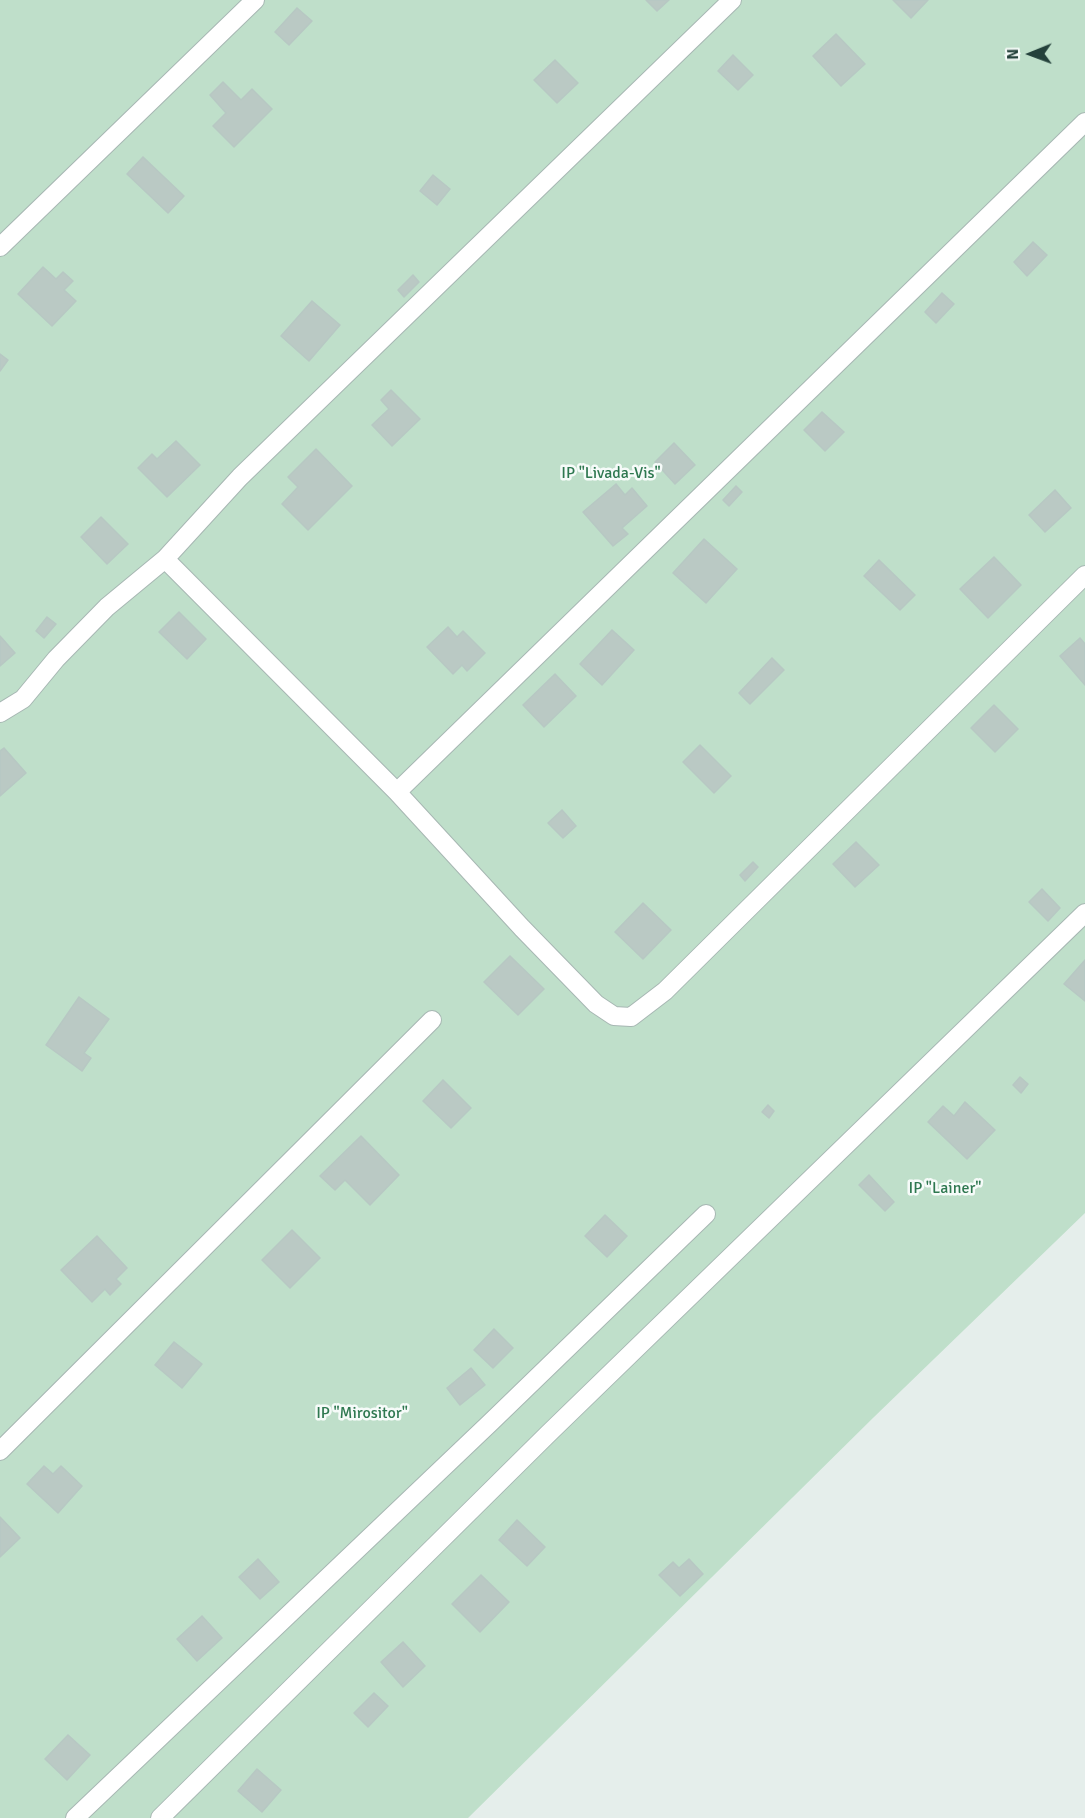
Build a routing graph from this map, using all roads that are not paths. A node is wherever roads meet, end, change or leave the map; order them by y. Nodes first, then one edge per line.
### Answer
1 (255, 0) edge
2 (732, 0) edge
3 (1085, 122) edge
4 (0, 248) edge
5 (165, 560) junction
6 (1085, 575) edge
7 (0, 713) edge
8 (397, 792) junction
9 (1085, 913) edge
10 (432, 1020) dead end
11 (706, 1214) dead end
12 (0, 1451) edge
13 (75, 1818) edge
14 (160, 1818) edge

1 - 4 street
2 - 5 street
3 - 8 street
5 - 7 street
5 - 8 street
6 - 8 street
9 - 14 street
10 - 12 street
11 - 13 street

